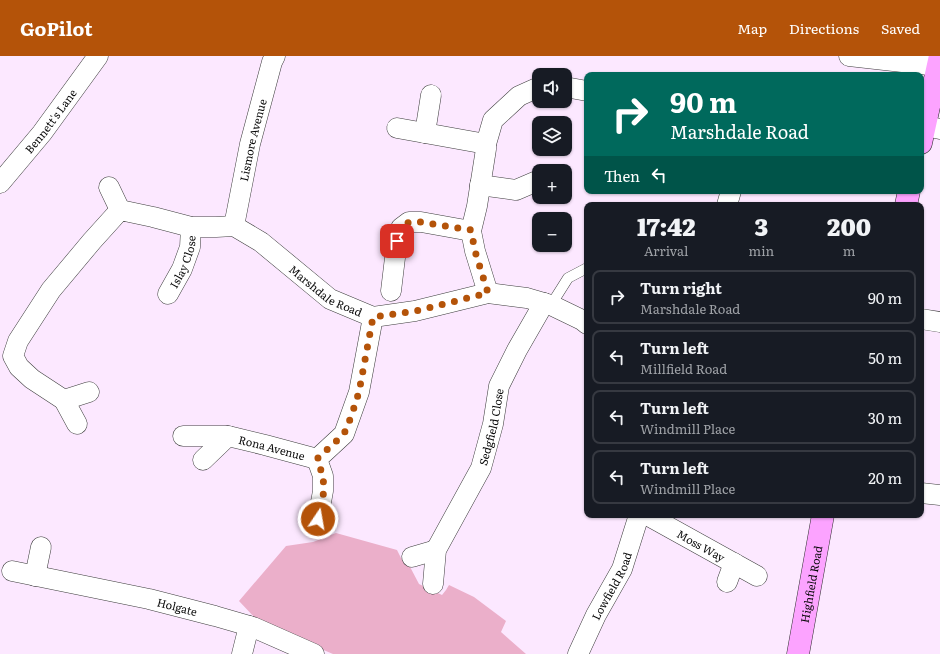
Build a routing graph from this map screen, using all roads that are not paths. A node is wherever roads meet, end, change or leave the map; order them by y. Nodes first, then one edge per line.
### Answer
1 (98, 56) edge
2 (276, 56) edge
3 (849, 56) edge
4 (939, 61) edge
5 (572, 88) edge
6 (532, 90) edge
7 (584, 90) edge
8 (431, 96) dead end
9 (397, 128) dead end
10 (425, 133) junction
11 (929, 133) edge
12 (486, 144) junction
13 (0, 183) edge
14 (532, 183) edge
15 (480, 185) junction
16 (109, 187) dead end
17 (120, 210) junction
18 (234, 226) junction
19 (191, 227) junction
20 (471, 230) junction
21 (584, 270) edge
22 (391, 291) dead end
23 (488, 293) junction
24 (168, 294) dead end
25 (548, 304) junction
26 (373, 317) junction
27 (924, 319) edge
28 (584, 322) edge
29 (940, 322) edge
30 (89, 392) dead end
31 (64, 400) junction
32 (77, 424) dead end
33 (183, 436) dead end
34 (228, 436) junction
35 (317, 459) junction
36 (203, 460) dead end
37 (924, 493) edge
38 (940, 495) edge
39 (638, 518) edge
40 (653, 518) edge
41 (822, 518) edge
42 (318, 519) dead end
43 (41, 547) dead end
44 (436, 550) junction
45 (412, 557) dead end
46 (734, 563) junction
47 (12, 571) dead end
48 (35, 576) junction
49 (757, 576) dead end
50 (727, 582) dead end
51 (433, 584) dead end
52 (249, 626) junction
53 (242, 654) edge
54 (314, 654) edge
55 (578, 654) edge
56 (798, 654) edge

1 - 13 street, Bennett's Lane
2 - 18 street, Lismore Avenue
3 - 4 street
4 - 11 street
5 - 7 street
6 - 12 street
8 - 10 street
9 - 10 street
10 - 12 street
12 - 15 street
14 - 15 street
15 - 20 street
16 - 17 street
17 - 19 street
17 - 31 street
18 - 19 street
18 - 26 street, Marshdale Road
19 - 24 street, Islay Close
20 - 22 street
20 - 23 street
21 - 25 lane
23 - 25 street, Marshdale Road
23 - 26 street, Marshdale Road
25 - 28 street, Marshdale Road
25 - 44 street, Sedgfield Close
26 - 35 street, Rona Avenue
27 - 29 street
30 - 31 street
31 - 32 street
33 - 34 street, Rona Avenue
34 - 35 street, Rona Avenue
34 - 36 street, Rona Avenue
35 - 42 street, Rona Avenue
37 - 38 street
39 - 55 street, Lowfield Road
40 - 46 street, Moss Way
41 - 56 street, Highfield Road
43 - 48 street
44 - 45 street
44 - 51 street, Sedgfield Close
46 - 49 street, Moss Way
46 - 50 street, Moss Way
47 - 48 street, Holgate
48 - 52 street, Holgate
52 - 53 street
52 - 54 street, Holgate

